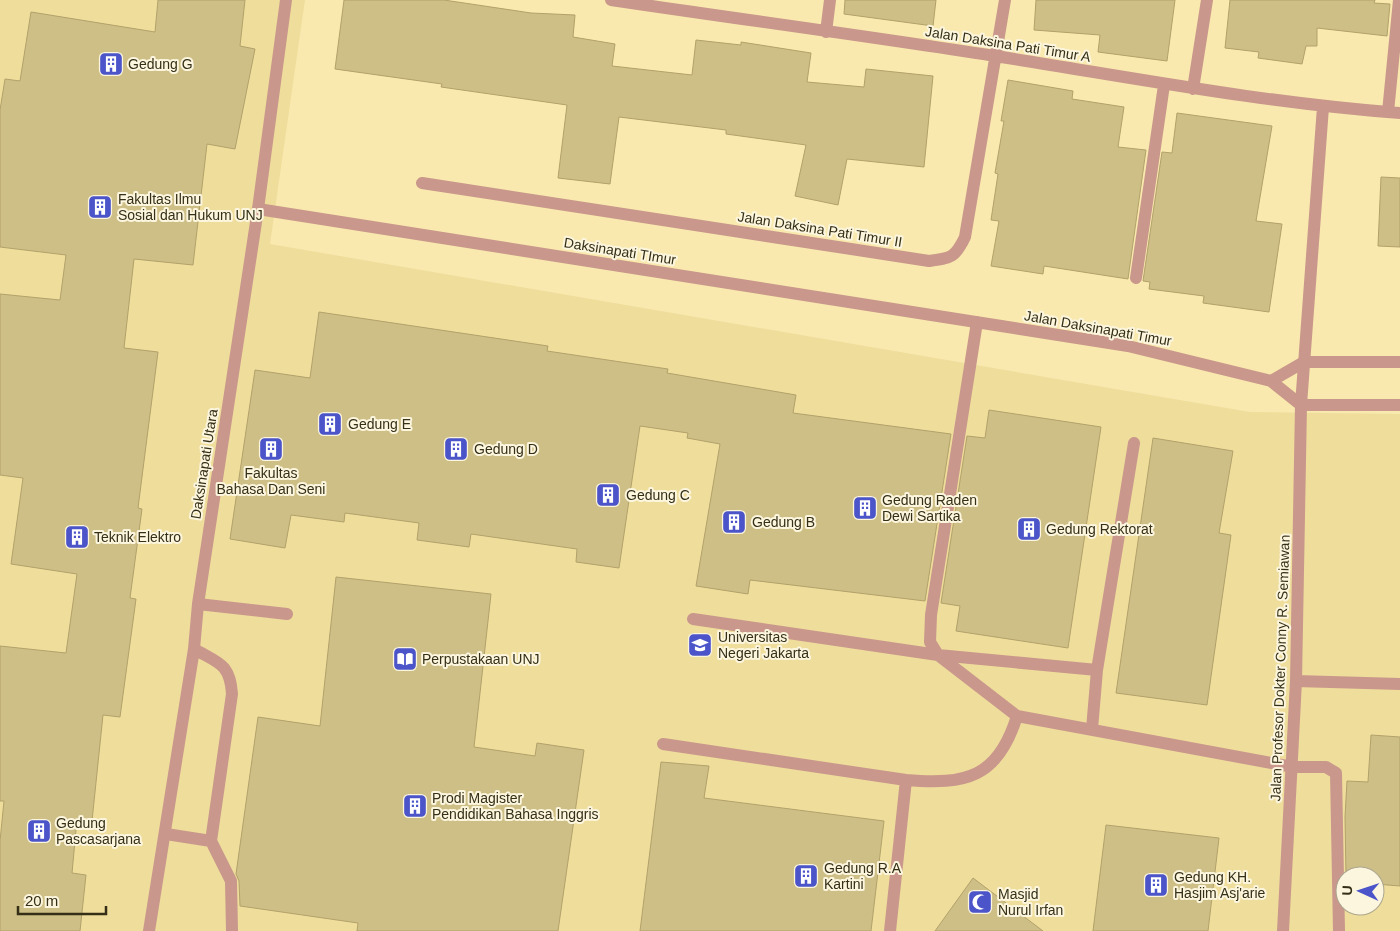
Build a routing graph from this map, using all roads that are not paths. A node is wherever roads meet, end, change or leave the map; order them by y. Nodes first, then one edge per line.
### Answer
1 (286, 0) edge
2 (611, 0) edge
3 (830, 0) edge
4 (1005, 0) edge
5 (1207, 0) edge
6 (1400, 0) edge
7 (826, 32) junction
8 (996, 56) junction
9 (1164, 85) junction
10 (1193, 89) junction
11 (1323, 107) junction
12 (1394, 113) edge
13 (422, 183) dead end
14 (258, 209) junction
15 (1136, 278) dead end
16 (976, 322) junction
17 (1304, 362) junction
18 (1400, 362) edge
19 (1271, 381) junction
20 (1301, 405) junction
21 (1400, 405) edge
22 (1134, 443) dead end
23 (198, 604) junction
24 (287, 614) dead end
25 (693, 619) dead end
26 (194, 649) junction
27 (938, 655) junction
28 (1097, 670) junction
29 (1296, 681) junction
30 (1400, 684) edge
31 (1017, 716) junction
32 (1092, 730) junction
33 (663, 744) dead end
34 (1292, 767) junction
35 (906, 780) junction
36 (166, 834) junction
37 (211, 841) junction
38 (149, 931) edge
39 (232, 931) edge
40 (890, 931) edge
41 (1283, 931) edge
42 (1339, 931) edge

1 - 14 street, Daksinapati Utara
2 - 7 street, Jalan Daksina Pati Timur A
3 - 7 street
4 - 8 street, Jalan Daksina Pati Timur II
5 - 10 street
6 - 12 street
7 - 8 street, Jalan Daksina Pati Timur A
8 - 9 street, Jalan Daksina Pati Timur A
8 - 13 street, Jalan Daksina Pati Timur II
9 - 10 street, Jalan Daksina Pati Timur A
9 - 15 street
10 - 11 street, Jalan Daksina Pati Timur A
11 - 12 street, Jalan Daksina Pati Timur A
11 - 17 street
14 - 16 street, Daksinapati TImur
14 - 23 street, Daksinapati Utara
16 - 19 street, Jalan Daksinapati Timur
16 - 27 street
17 - 18 street
17 - 19 street
17 - 20 street, Jalan Profesor Dokter Conny R. Semiawan
19 - 20 street, Jalan Daksinapati Timur
20 - 21 street
20 - 29 street, Jalan Profesor Dokter Conny R. Semiawan
22 - 28 street
23 - 24 street
23 - 26 street, Daksinapati Utara
25 - 27 street
26 - 36 street, Daksinapati Utara
26 - 37 street
27 - 28 street
27 - 31 street
28 - 32 street
29 - 30 street
29 - 34 street, Jalan Profesor Dokter Conny R. Semiawan
31 - 32 street
31 - 35 street
32 - 34 street
33 - 35 street
34 - 41 street, Jalan Profesor Dokter Conny R. Semiawan
34 - 42 street
35 - 40 street
36 - 37 street
36 - 38 street, Daksinapati Utara
37 - 39 street

